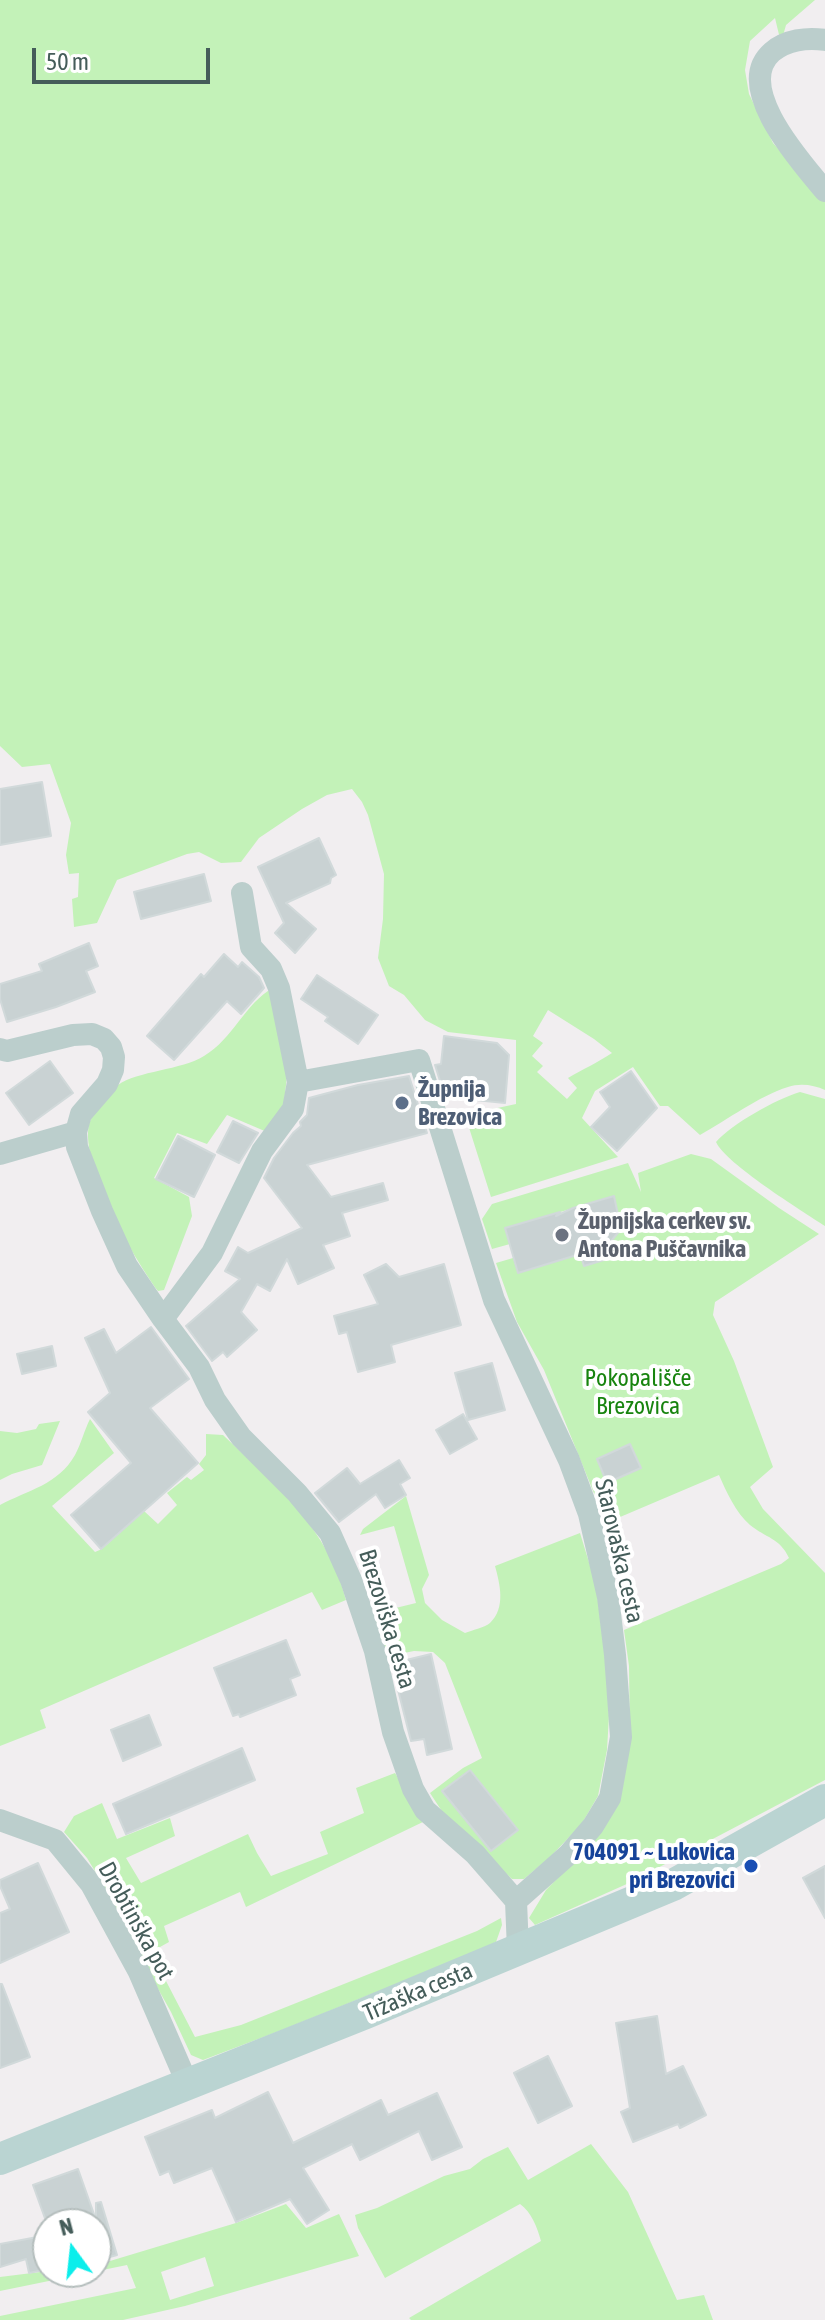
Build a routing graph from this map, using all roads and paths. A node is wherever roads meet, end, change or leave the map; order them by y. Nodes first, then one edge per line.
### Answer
1 (825, 40) edge
2 (825, 191) edge
3 (242, 893) dead end
4 (0, 1049) edge
5 (298, 1082) junction
6 (76, 1132) junction
7 (0, 1154) edge
8 (163, 1319) junction
9 (825, 1800) edge
10 (0, 1820) edge
11 (516, 1901) junction
12 (518, 1950) junction
13 (188, 2085) junction
14 (0, 2159) edge

1 - 2 street
3 - 5 street
4 - 6 street
5 - 8 street
5 - 11 street, Starovaška cesta
6 - 7 street
6 - 8 street, Brezoviška cesta
8 - 11 street, Brezoviška cesta
9 - 12 main road, Tržaška cesta
10 - 13 street, Drobtinška pot
11 - 12 street
12 - 13 main road, Tržaška cesta
13 - 14 main road, Tržaška cesta

